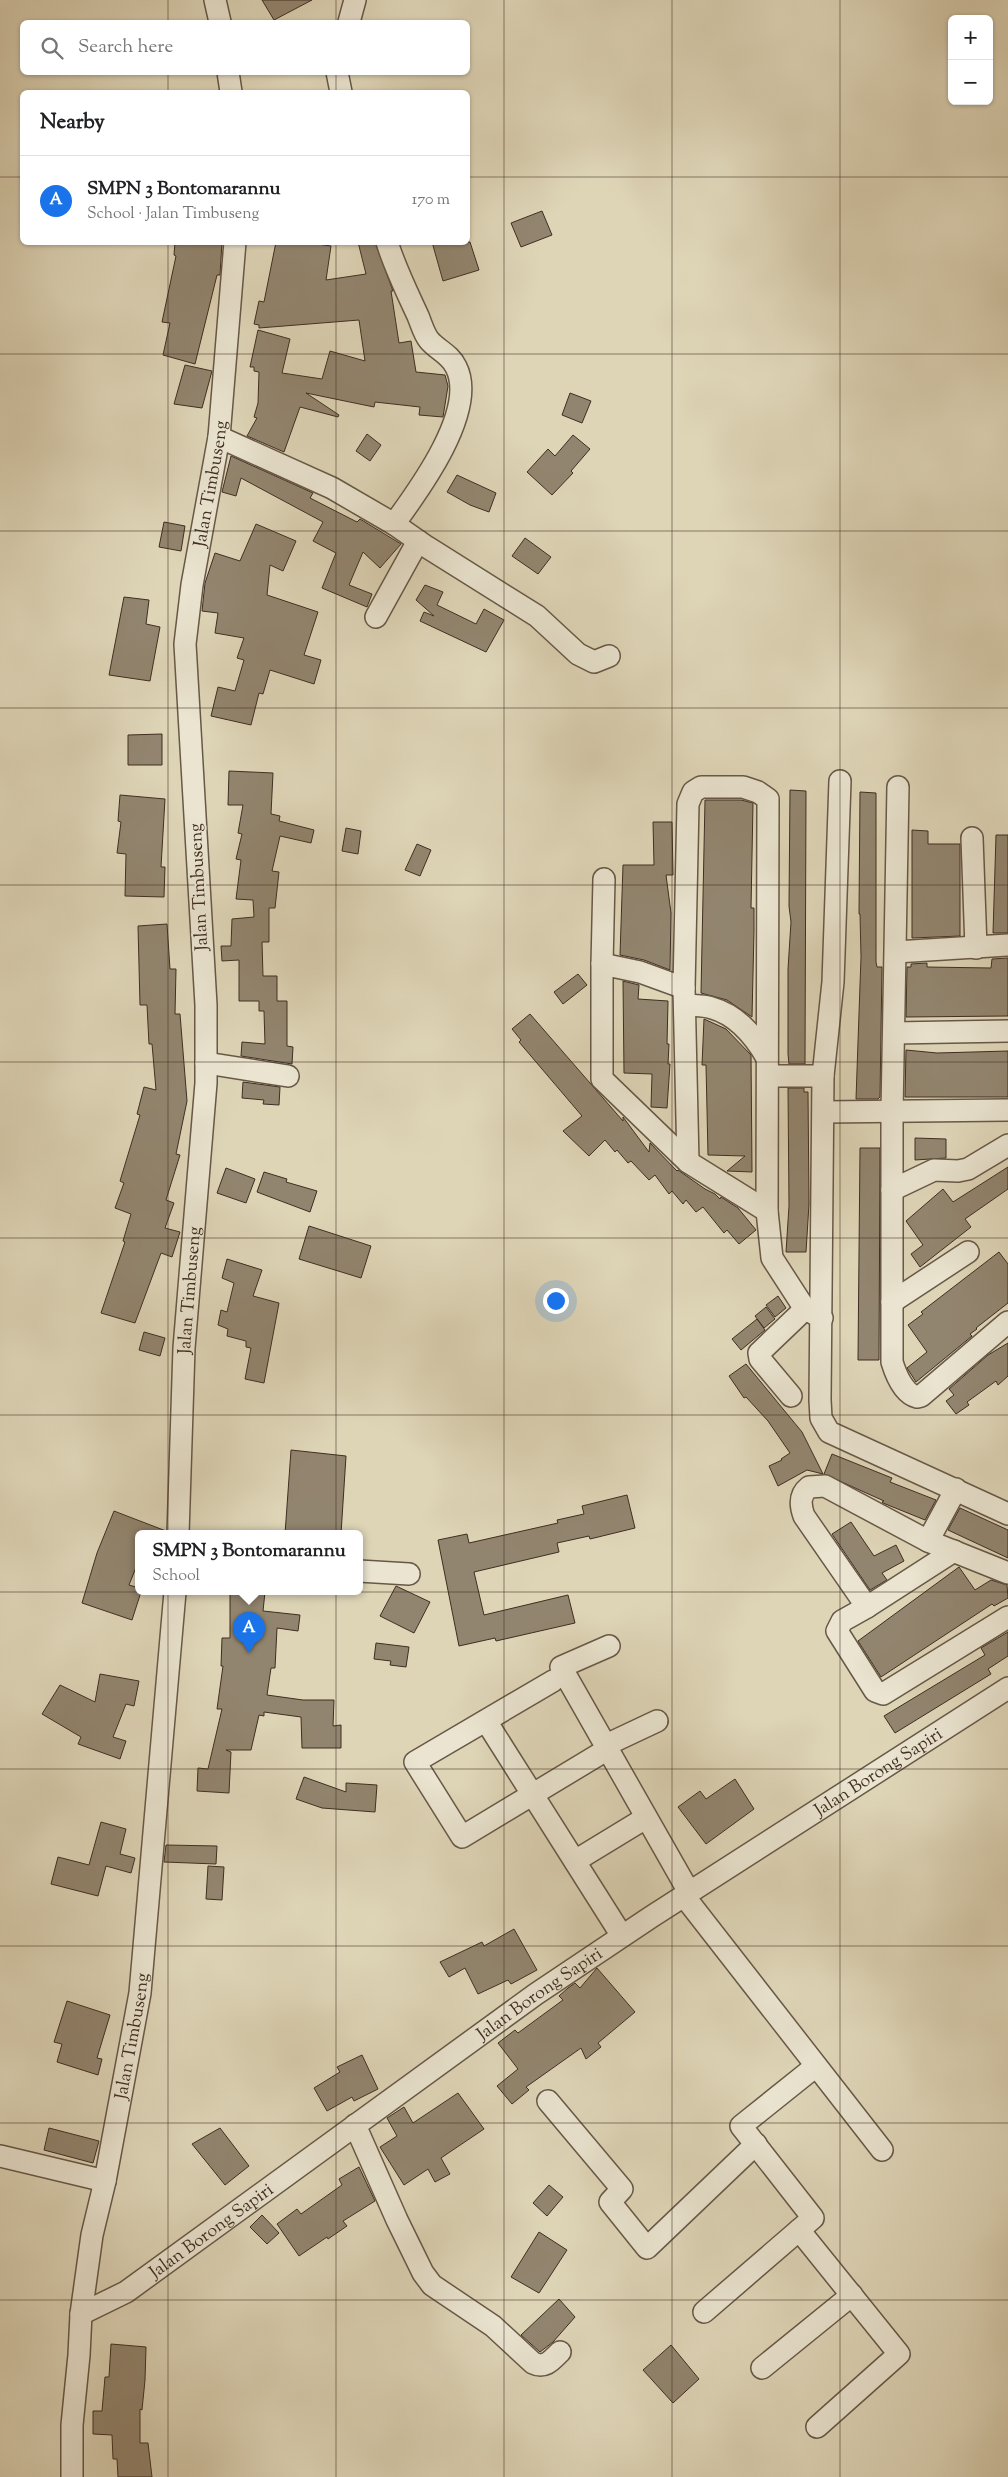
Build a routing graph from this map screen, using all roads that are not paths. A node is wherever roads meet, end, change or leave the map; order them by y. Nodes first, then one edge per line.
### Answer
1 (215, 0) edge
2 (355, 0) edge
3 (220, 20) edge
4 (350, 20) edge
5 (228, 75) edge
6 (338, 75) edge
7 (231, 90) edge
8 (341, 90) edge
9 (235, 245) edge
10 (388, 245) edge
11 (219, 437) junction
12 (394, 524) junction
13 (418, 540) junction
14 (376, 617) dead end
15 (609, 656) dead end
16 (840, 781) dead end
17 (898, 787) dead end
18 (972, 838) dead end
19 (604, 879) dead end
20 (1008, 945) edge
21 (976, 948) junction
22 (896, 952) junction
23 (602, 964) junction
24 (684, 996) junction
25 (1008, 1030) edge
26 (894, 1034) junction
27 (206, 1063) junction
28 (768, 1067) junction
29 (288, 1076) dead end
30 (823, 1076) junction
31 (1008, 1110) edge
32 (824, 1112) junction
33 (892, 1112) junction
34 (1008, 1144) edge
35 (688, 1162) junction
36 (892, 1190) junction
37 (767, 1211) junction
38 (968, 1252) dead end
39 (892, 1302) junction
40 (814, 1314) junction
41 (1008, 1322) edge
42 (791, 1396) dead end
43 (956, 1489) junction
44 (1008, 1514) edge
45 (178, 1530) edge
46 (928, 1541) junction
47 (954, 1551) junction
48 (363, 1571) edge
49 (1008, 1573) edge
50 (409, 1574) dead end
51 (175, 1595) edge
52 (867, 1607) junction
53 (1008, 1618) edge
54 (608, 1646) dead end
55 (553, 1681) dead end
56 (1008, 1688) edge
57 (486, 1721) junction
58 (657, 1721) dead end
59 (602, 1750) junction
60 (532, 1794) junction
61 (639, 1822) dead end
62 (575, 1861) junction
63 (687, 1894) junction
64 (622, 1936) junction
65 (816, 2066) junction
66 (548, 2101) dead end
67 (355, 2126) junction
68 (756, 2144) junction
69 (882, 2150) dead end
70 (0, 2156) edge
71 (105, 2181) junction
72 (799, 2230) junction
73 (852, 2295) junction
74 (704, 2312) dead end
75 (81, 2314) junction
76 (560, 2352) dead end
77 (762, 2368) dead end
78 (816, 2427) dead end
79 (72, 2477) edge

1 - 3 street
2 - 4 street
5 - 7 street
6 - 8 street
9 - 11 street, Jalan Timbuseng
10 - 12 street
11 - 12 street
11 - 27 street, Jalan Timbuseng
12 - 13 street
13 - 14 street
13 - 15 street
16 - 30 street
17 - 22 street
18 - 21 street
19 - 23 street
20 - 21 street
21 - 22 street
22 - 26 street
23 - 24 street
23 - 35 street
24 - 28 street
24 - 28 street
24 - 35 street
25 - 26 street
26 - 33 street
27 - 29 street
27 - 45 street, Jalan Timbuseng
28 - 30 street
28 - 37 street
30 - 32 street
31 - 33 street
32 - 33 street
32 - 40 street
33 - 36 street
34 - 36 street
35 - 37 street
36 - 39 street
37 - 40 street
38 - 39 street
39 - 41 street
40 - 42 street
40 - 43 street
43 - 44 street
43 - 46 street
46 - 47 street
46 - 52 street
47 - 49 street
47 - 52 street
48 - 50 street
51 - 71 street, Jalan Timbuseng
52 - 53 street
54 - 59 street
55 - 57 street
56 - 63 street, Jalan Borong Sapiri
57 - 60 street
57 - 60 street
58 - 59 street
59 - 60 street
59 - 63 street
60 - 62 street
61 - 62 street
62 - 64 street
63 - 64 street, Jalan Borong Sapiri
63 - 65 street
64 - 67 street, Jalan Borong Sapiri
65 - 68 street
65 - 69 street
66 - 68 street
67 - 75 street, Jalan Borong Sapiri
67 - 76 street
68 - 72 street
70 - 71 street
71 - 75 street, Jalan Timbuseng
72 - 73 street
72 - 74 street
73 - 77 street
73 - 78 street
75 - 79 street, Jalan Timbuseng

